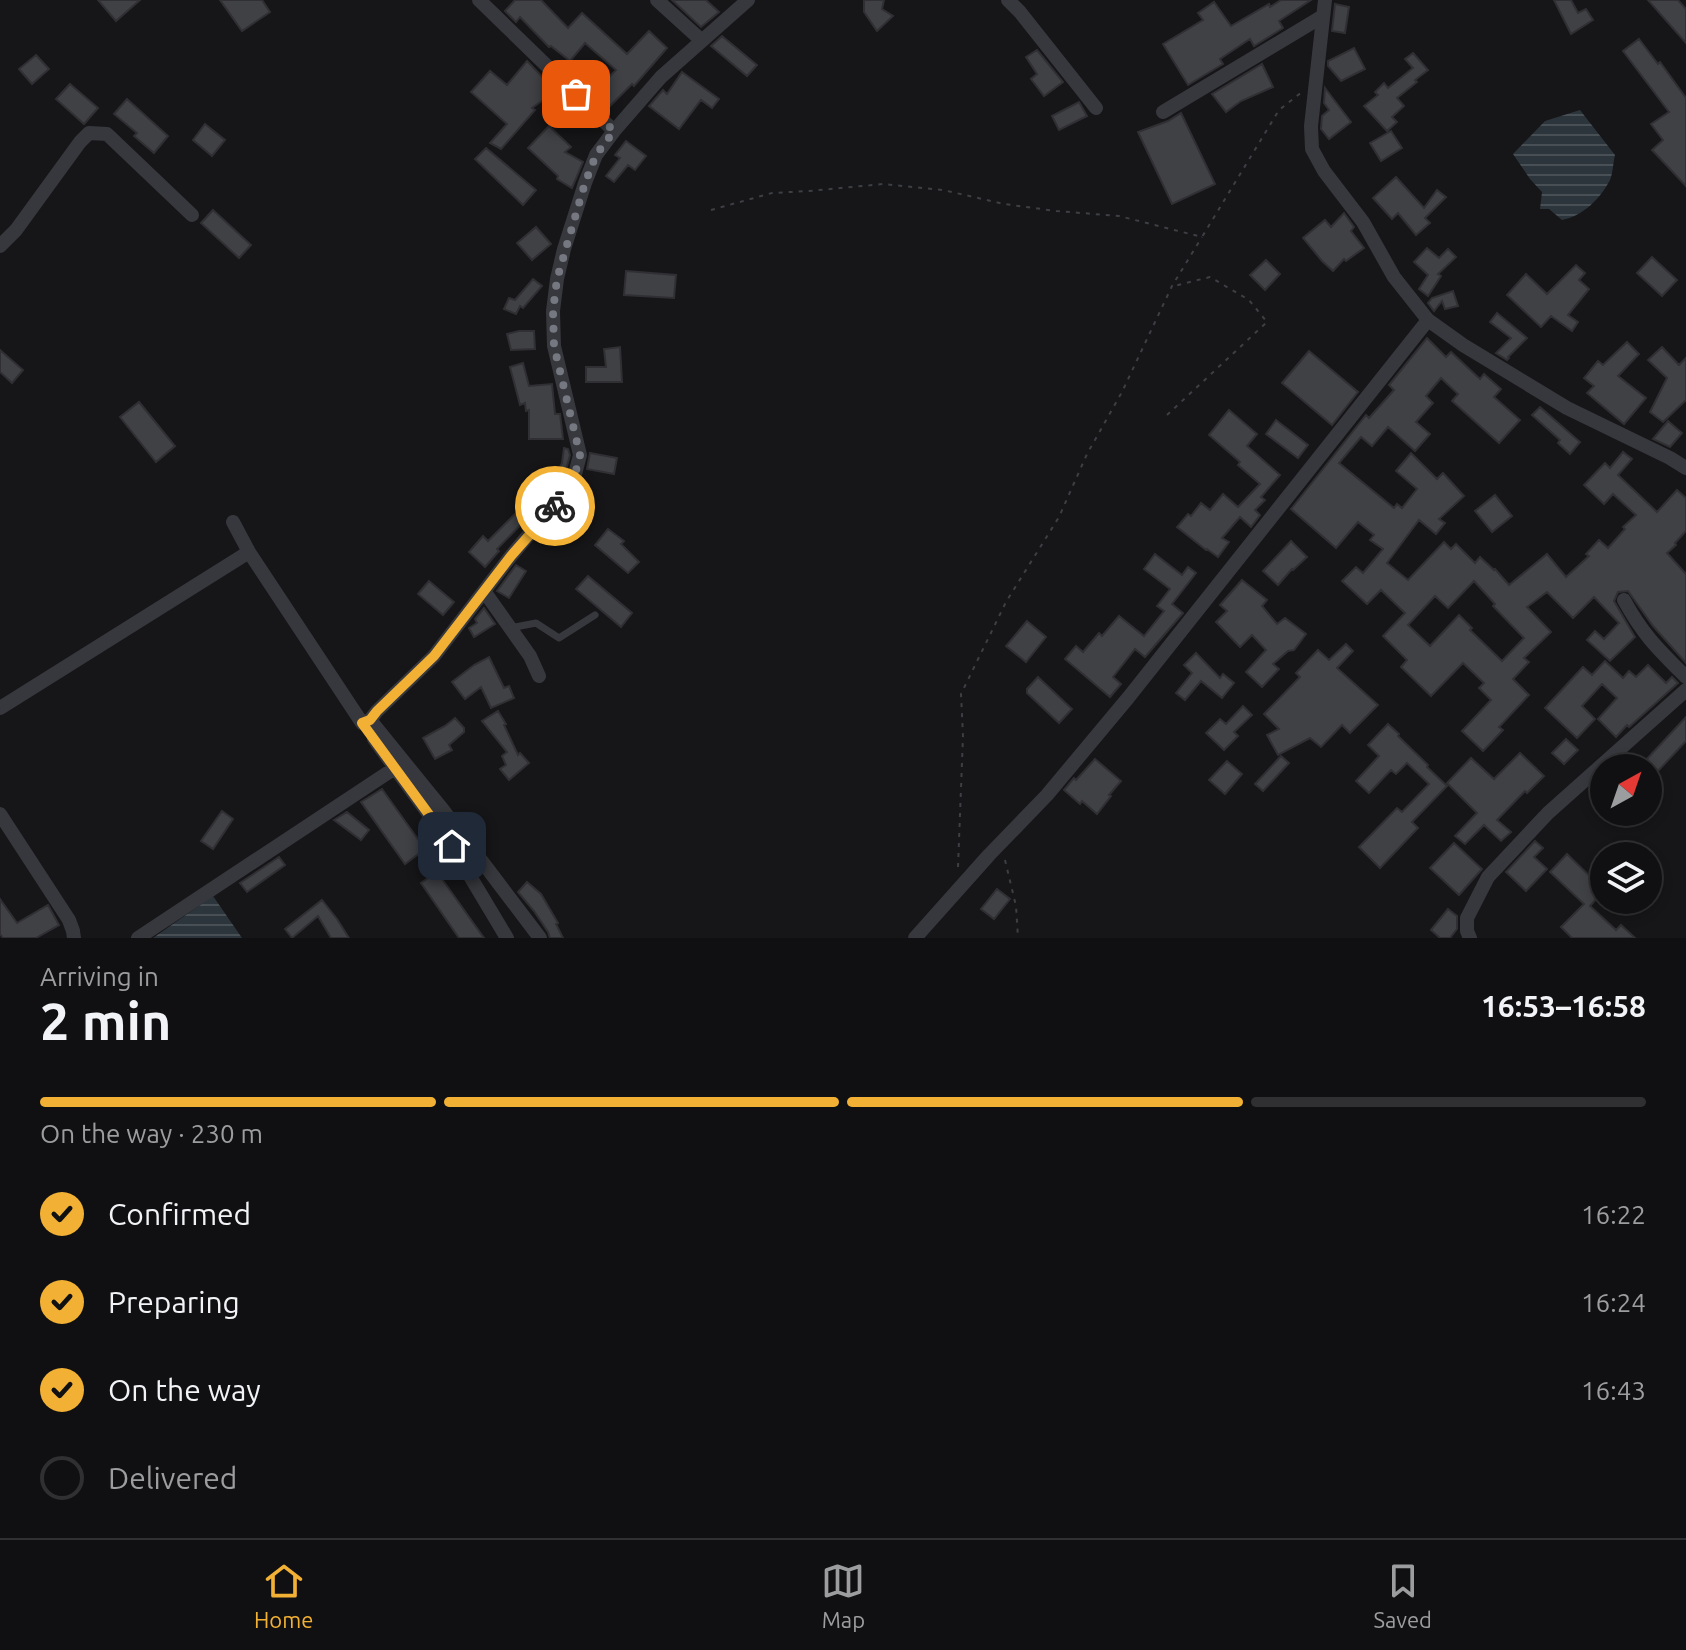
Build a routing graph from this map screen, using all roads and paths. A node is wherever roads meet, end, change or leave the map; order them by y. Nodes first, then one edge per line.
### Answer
1 (479, 0) edge
2 (657, 0) edge
3 (748, 0) edge
4 (1008, 0) edge
5 (1325, 0) edge
6 (1323, 16) junction
7 (701, 40) junction
8 (1315, 82) junction
9 (1096, 108) dead end
10 (1163, 112) dead end
11 (614, 131) junction
12 (711, 210) dead end
13 (192, 215) dead end
14 (1202, 237) junction
15 (0, 246) edge
16 (1172, 286) junction
17 (1428, 320) junction
18 (1167, 415) dead end
19 (1686, 468) edge
20 (233, 522) dead end
21 (249, 552) junction
22 (484, 591) junction
23 (1624, 600) dead end
24 (595, 615) dead end
25 (510, 628) junction
26 (539, 676) dead end
27 (1686, 677) edge
28 (1683, 697) edge
29 (0, 708) edge
30 (366, 722) junction
31 (395, 768) junction
32 (0, 814) edge
33 (1001, 843) junction
34 (958, 891) junction
35 (74, 938) edge
36 (138, 938) edge
37 (507, 938) edge
38 (540, 938) edge
39 (915, 938) edge
40 (1018, 938) edge
41 (1470, 938) edge

1 - 11 street
2 - 7 street
3 - 7 street
4 - 9 street
5 - 6 street
6 - 8 street
6 - 10 street
7 - 11 street
8 - 14 path
8 - 17 street
11 - 22 street
12 - 14 path
13 - 15 street
14 - 16 path
16 - 18 path
16 - 34 path
17 - 19 street
17 - 33 street
20 - 21 street
21 - 29 street
21 - 30 street
22 - 25 street
22 - 30 street
23 - 27 street
24 - 25 lane
25 - 26 street
28 - 41 street
30 - 31 street
30 - 38 street
31 - 36 street
31 - 37 street
32 - 35 street
33 - 34 street
33 - 40 path
34 - 39 street

